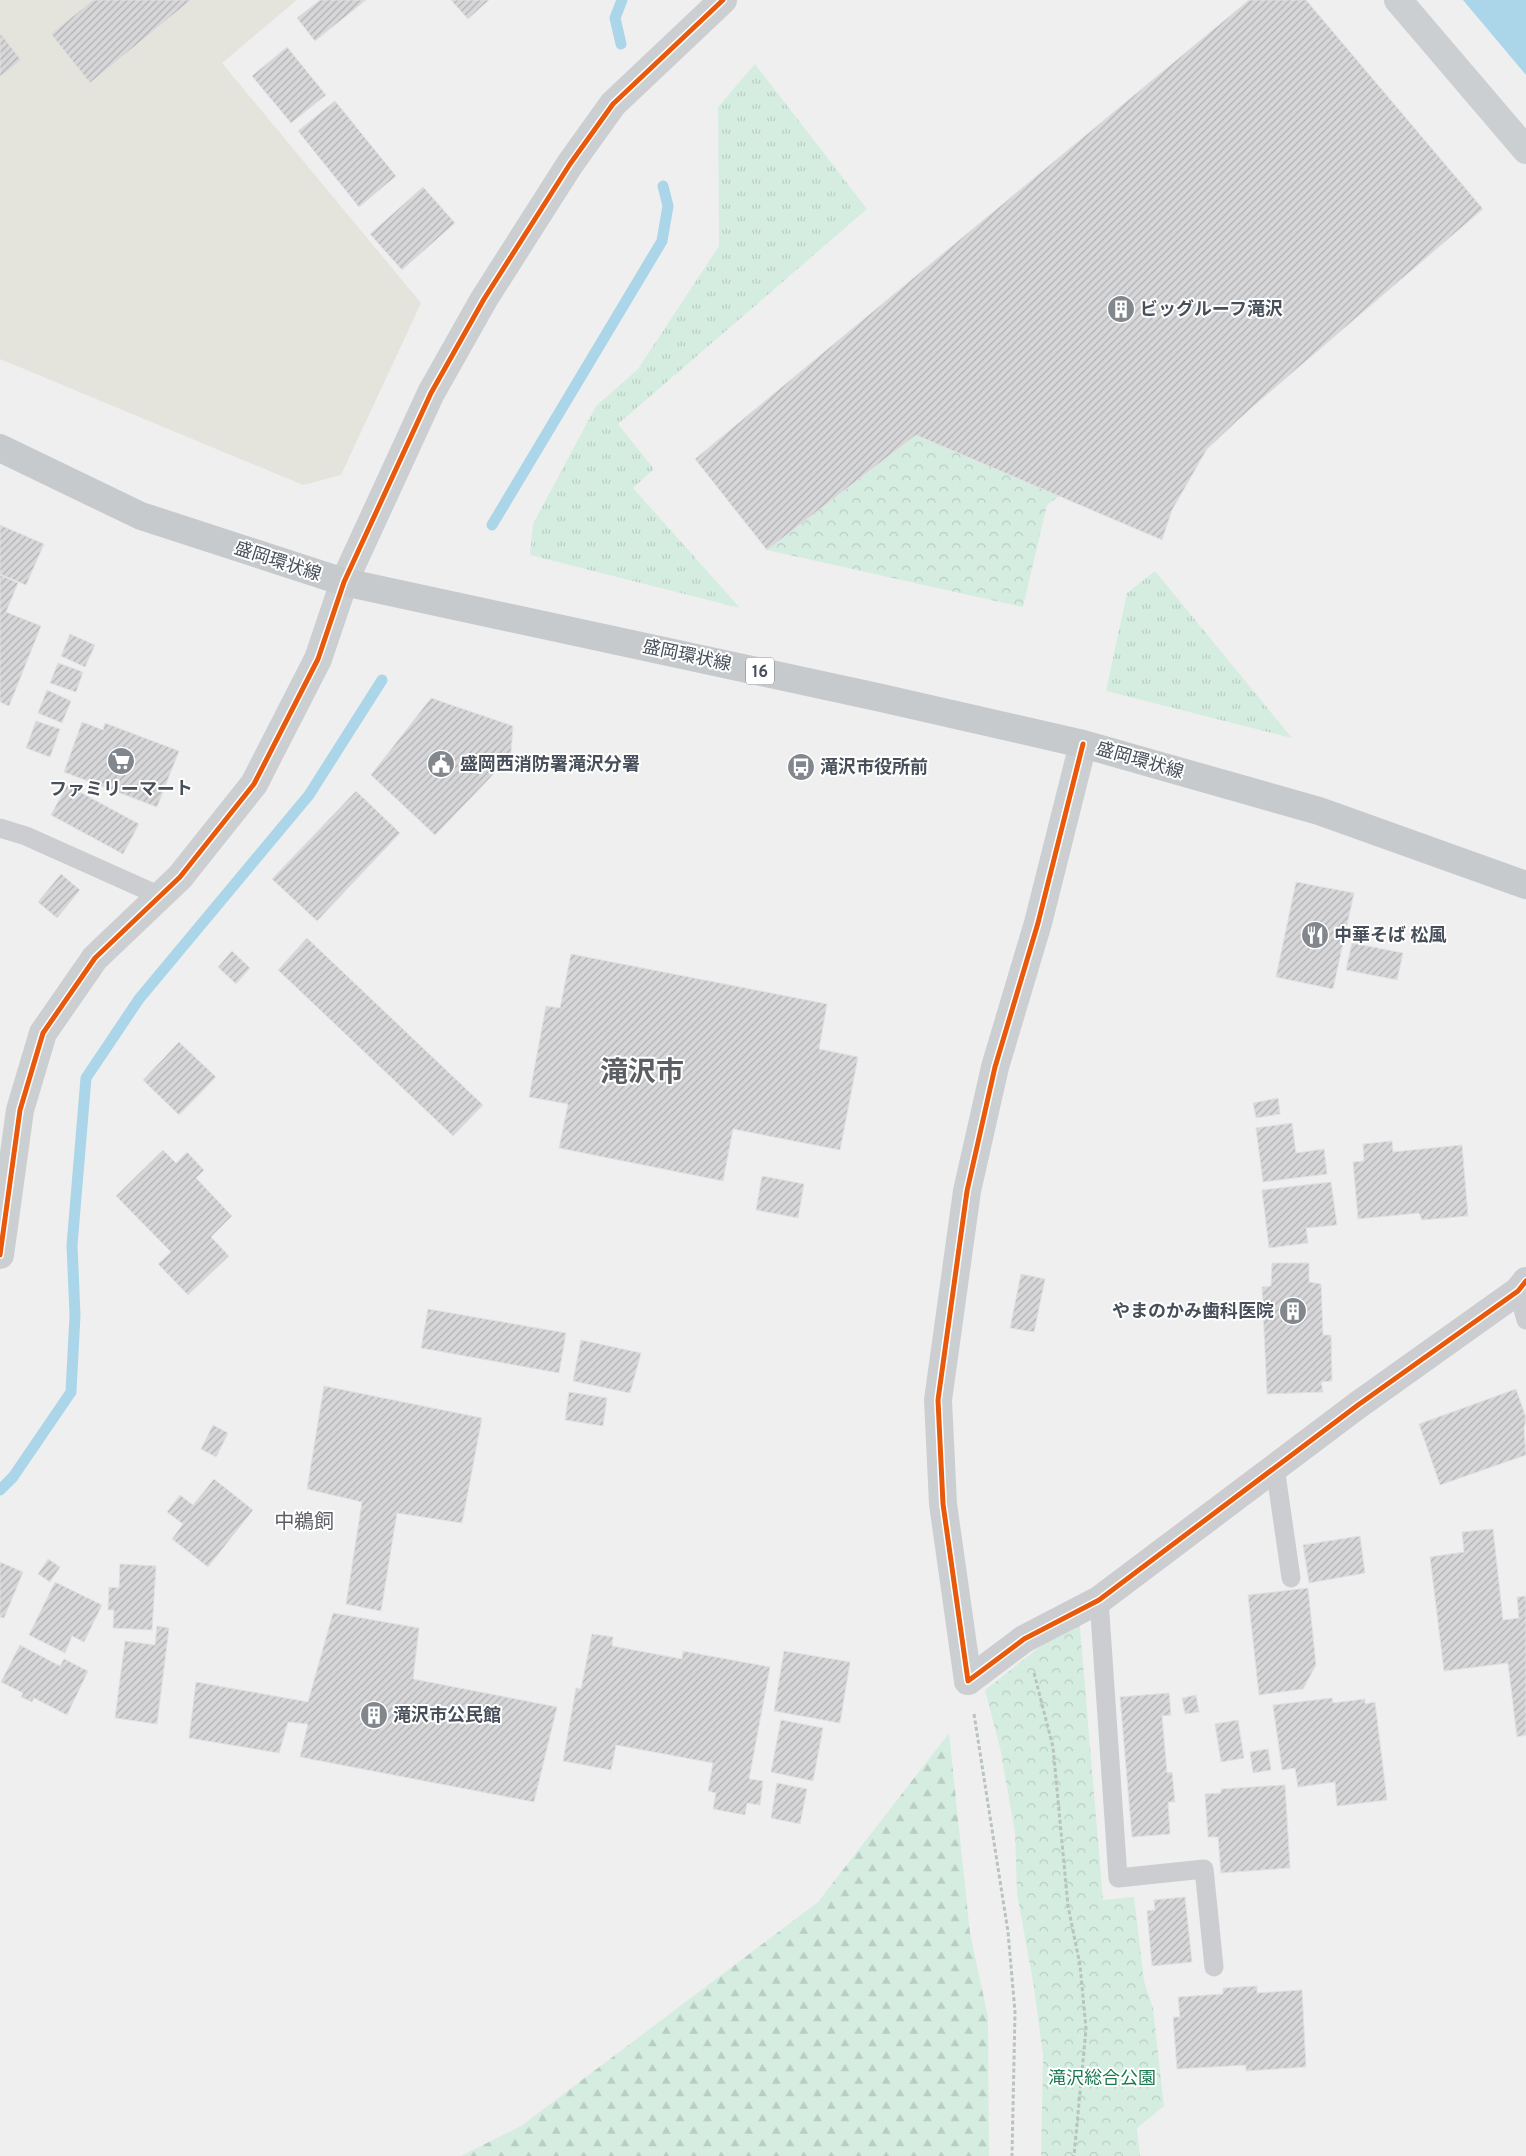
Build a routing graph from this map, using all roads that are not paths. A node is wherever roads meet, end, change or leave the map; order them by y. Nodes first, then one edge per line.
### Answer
1 (723, 0) edge
2 (1398, 0) edge
3 (1526, 150) edge
4 (0, 448) edge
5 (344, 582) junction
6 (1083, 744) junction
7 (0, 828) edge
8 (1526, 885) edge
9 (160, 896) junction
10 (6, 1172) edge
11 (0, 1255) edge
12 (1522, 1286) edge
13 (1526, 1320) edge
14 (1275, 1467) junction
15 (1291, 1578) dead end
16 (1099, 1600) junction
17 (1214, 1967) dead end

1 - 5 street
2 - 3 street
4 - 5 main road, 盛岡環状線 / 16
5 - 6 main road, 盛岡環状線 / 16
5 - 9 street
6 - 8 main road, 盛岡環状線 / 16
6 - 16 street
7 - 9 lane
9 - 10 street
10 - 11 street
12 - 13 lane
12 - 14 street
14 - 15 lane
14 - 16 street
16 - 17 lane

